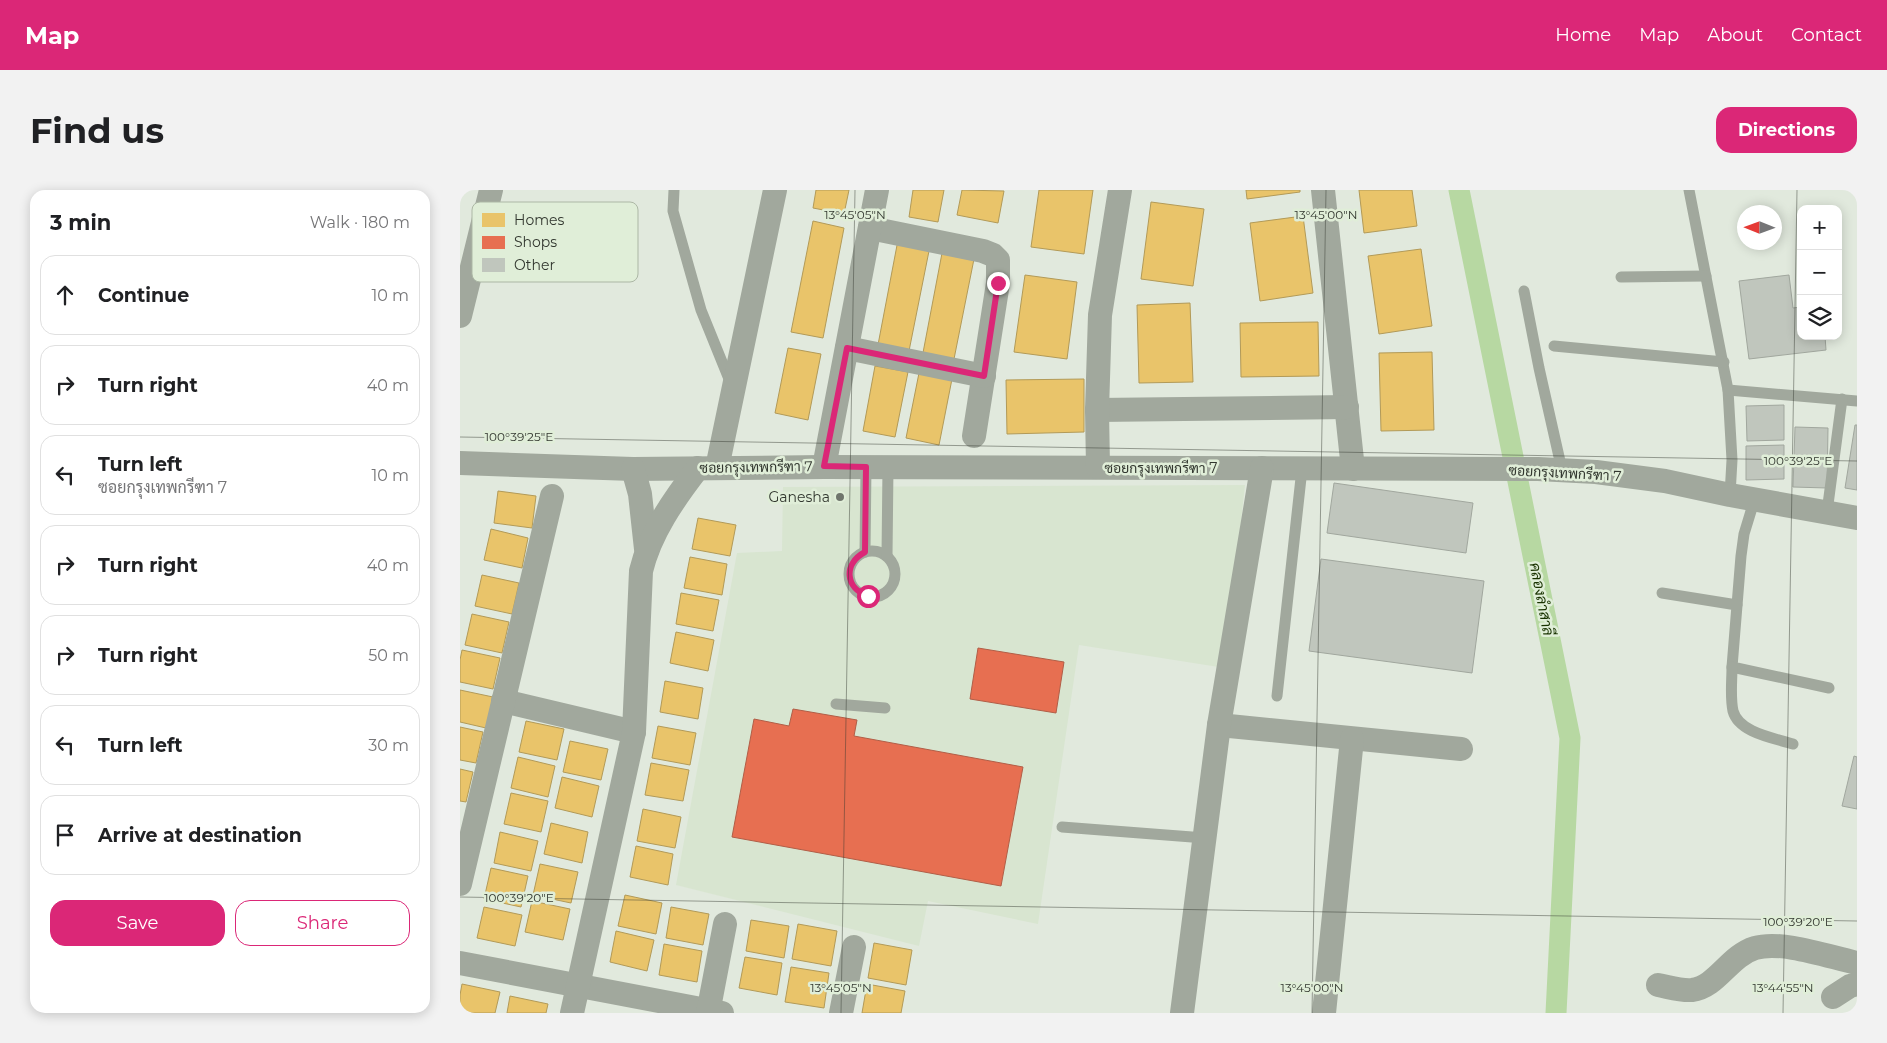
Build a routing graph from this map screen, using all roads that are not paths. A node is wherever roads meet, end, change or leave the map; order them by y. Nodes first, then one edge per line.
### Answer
1 (674, 190) edge
2 (775, 190) edge
3 (877, 190) edge
4 (1120, 190) edge
5 (1323, 190) edge
6 (1689, 190) edge
7 (870, 228) junction
8 (472, 267) edge
9 (1706, 276) junction
10 (1620, 277) dead end
11 (1524, 291) dead end
12 (460, 316) edge
13 (1554, 346) dead end
14 (847, 348) junction
15 (1724, 362) junction
16 (984, 376) junction
17 (734, 390) junction
18 (1728, 390) junction
19 (1842, 400) junction
20 (1857, 401) edge
21 (1347, 407) junction
22 (1096, 410) junction
23 (974, 436) dead end
24 (460, 463) edge
25 (824, 466) junction
26 (877, 467) junction
27 (1098, 467) junction
28 (633, 468) junction
29 (707, 468) junction
30 (1262, 468) junction
31 (1302, 469) junction
32 (1353, 469) junction
33 (1562, 470) junction
34 (1730, 495) junction
35 (552, 496) dead end
36 (1755, 498) junction
37 (1827, 512) junction
38 (1857, 518) edge
39 (646, 549) junction
40 (865, 552) junction
41 (886, 556) junction
42 (1662, 593) dead end
43 (1736, 605) junction
44 (1732, 667) junction
45 (1829, 688) dead end
46 (1277, 696) dead end
47 (503, 701) junction
48 (836, 704) dead end
49 (885, 708) dead end
50 (1219, 725) junction
51 (634, 732) junction
52 (1352, 739) junction
53 (1793, 744) dead end
54 (1461, 749) dead end
55 (1062, 827) dead end
56 (1205, 838) junction
57 (460, 884) edge
58 (725, 924) dead end
59 (854, 946) dead end
60 (460, 963) edge
61 (1857, 963) edge
62 (1857, 984) edge
63 (578, 985) junction
64 (1658, 985) dead end
65 (1833, 997) dead end
66 (713, 1012) edge
67 (572, 1013) edge
68 (841, 1013) edge
69 (1182, 1013) edge
70 (1324, 1013) edge

1 - 17 lane
2 - 17 street
3 - 7 street
4 - 22 street
5 - 21 street
6 - 9 lane
7 - 14 street
7 - 16 street
8 - 12 street
9 - 10 lane
9 - 15 lane
11 - 33 lane
13 - 15 lane
14 - 16 street
14 - 25 street
15 - 18 lane
16 - 23 street
17 - 29 street
18 - 19 lane
18 - 34 lane
19 - 20 lane
19 - 37 lane
21 - 22 street
21 - 32 street
22 - 27 street
24 - 28 street, ซอยกรุงเทพกรีฑา 7
25 - 26 street, ซอยกรุงเทพกรีฑา 7
25 - 29 street, ซอยกรุงเทพกรีฑา 7
26 - 27 street, ซอยกรุงเทพกรีฑา 7
26 - 40 lane
26 - 41 lane
27 - 30 street, ซอยกรุงเทพกรีฑา 7
28 - 29 street, ซอยกรุงเทพกรีฑา 7
28 - 39 street
29 - 39 street
30 - 31 street, ซอยกรุงเทพกรีฑา 7
30 - 50 street
31 - 32 street, ซอยกรุงเทพกรีฑา 7
31 - 46 lane
32 - 33 street, ซอยกรุงเทพกรีฑา 7
33 - 34 street, ซอยกรุงเทพกรีฑา 7
34 - 36 street, ซอยกรุงเทพกรีฑา 7
35 - 47 street
36 - 37 street, ซอยกรุงเทพกรีฑา 7
36 - 43 lane
37 - 38 street, ซอยกรุงเทพกรีฑา 7
39 - 51 street
40 - 41 lane
40 - 41 lane
42 - 43 lane
43 - 44 lane
44 - 45 lane
44 - 53 lane
47 - 51 street
47 - 57 street
48 - 49 lane
50 - 52 street
50 - 56 street
51 - 63 street
52 - 54 street
52 - 70 street
55 - 56 lane
56 - 69 street
58 - 66 street
59 - 68 street
60 - 63 street
61 - 64 street
62 - 65 street
63 - 66 street
63 - 67 street

